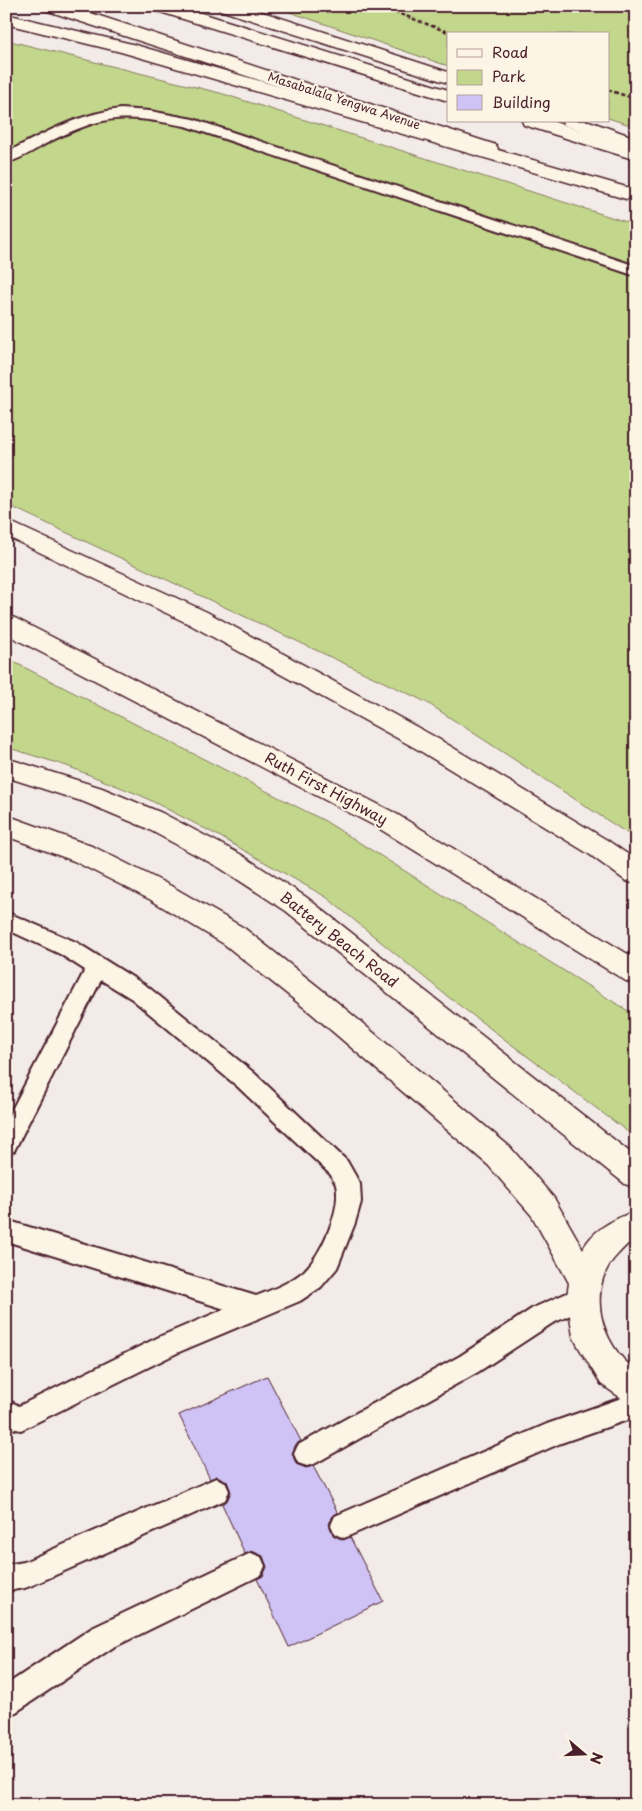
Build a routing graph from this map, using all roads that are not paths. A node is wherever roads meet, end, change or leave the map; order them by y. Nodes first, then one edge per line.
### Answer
1 (51, 6) edge
2 (160, 6) edge
3 (226, 6) edge
4 (6, 19) edge
5 (447, 78) edge
6 (447, 96) edge
7 (534, 122) edge
8 (574, 122) edge
9 (636, 144) edge
10 (636, 154) edge
11 (6, 158) edge
12 (631, 195) edge
13 (636, 271) edge
14 (6, 527) edge
15 (6, 624) edge
16 (6, 767) edge
17 (6, 825) edge
18 (636, 874) edge
19 (6, 920) edge
20 (97, 967) junction
21 (636, 973) edge
22 (6, 1144) edge
23 (636, 1175) edge
24 (636, 1224) edge
25 (6, 1230) edge
26 (584, 1290) junction
27 (256, 1308) junction
28 (636, 1389) edge
29 (636, 1404) edge
30 (6, 1411) edge
31 (307, 1454) dead end
32 (216, 1491) dead end
33 (344, 1525) dead end
34 (251, 1566) dead end
35 (6, 1578) edge
36 (6, 1702) edge

1 - 12 main road, Masabalala Yengwa Avenue
2 - 6 main road
3 - 5 main road
4 - 12 main road
7 - 10 main road
8 - 9 main road
11 - 13 lane
14 - 18 main road
15 - 21 main road, Ruth First Highway
16 - 23 main road, Battery Beach Road
17 - 26 main road
19 - 20 lane
20 - 22 lane
20 - 27 lane
24 - 26 main road
25 - 27 lane
26 - 28 main road
26 - 31 lane
27 - 30 lane
29 - 33 lane
32 - 35 lane
34 - 36 lane

